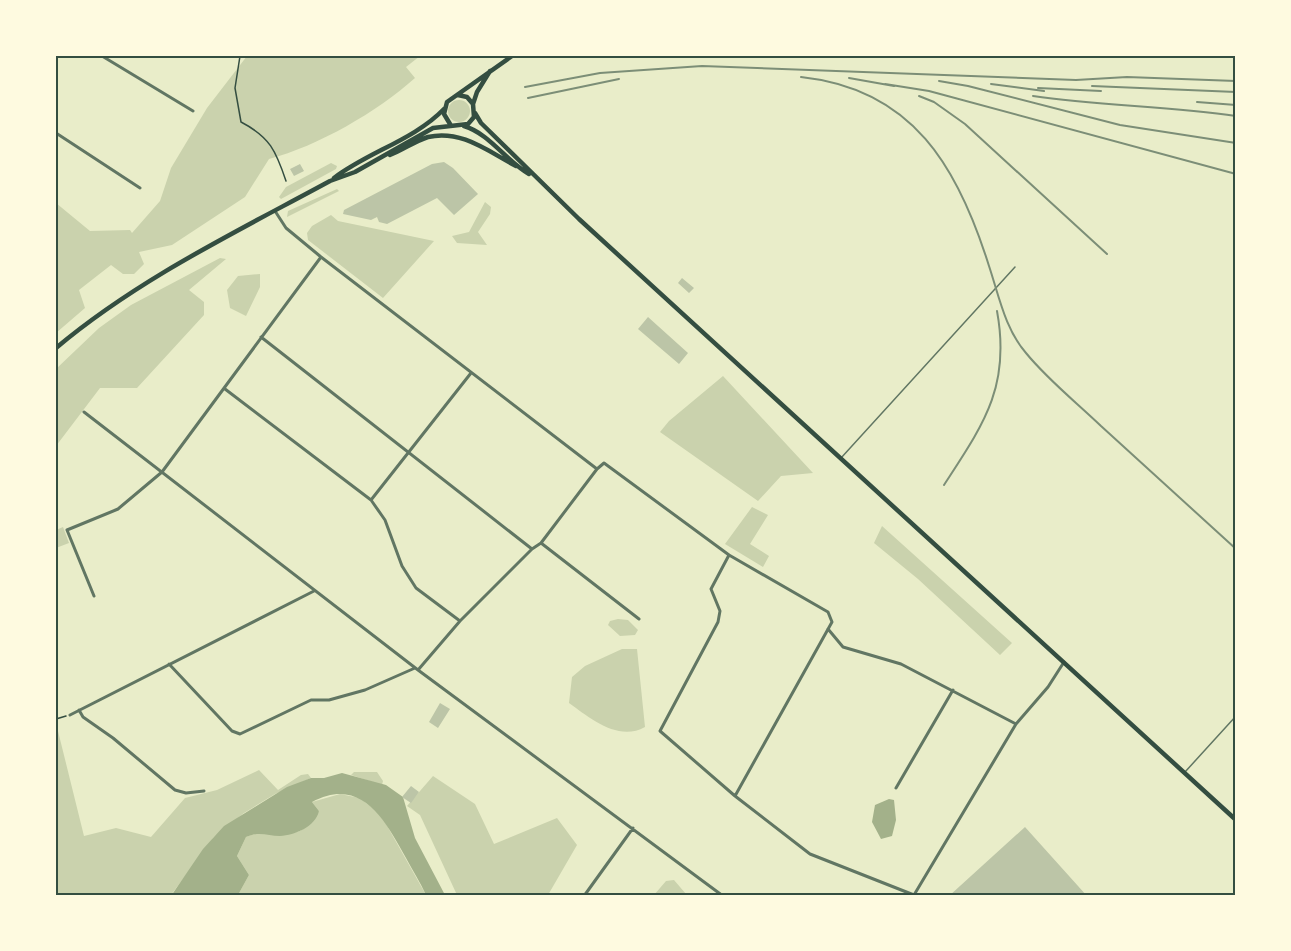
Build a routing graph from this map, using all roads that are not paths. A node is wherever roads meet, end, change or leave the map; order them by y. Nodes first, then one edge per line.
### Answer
1 (102, 56) edge
2 (512, 56) edge
3 (490, 71) junction
4 (458, 95) junction
5 (473, 104) junction
6 (444, 109) junction
7 (193, 111) dead end
8 (475, 113) junction
9 (450, 124) junction
10 (464, 126) junction
11 (56, 133) edge
12 (381, 157) junction
13 (516, 166) junction
14 (532, 175) junction
15 (330, 181) junction
16 (140, 188) dead end
17 (275, 211) junction
18 (321, 257) junction
19 (1015, 267) dead end
20 (261, 337) junction
21 (56, 348) edge
22 (471, 373) junction
23 (225, 389) junction
24 (84, 412) dead end
25 (407, 454) junction
26 (841, 459) junction
27 (597, 469) junction
28 (162, 472) junction
29 (371, 500) junction
30 (541, 543) junction
31 (532, 549) junction
32 (729, 555) junction
33 (314, 591) junction
34 (94, 596) dead end
35 (639, 619) dead end
36 (460, 621) junction
37 (828, 629) junction
38 (1064, 662) junction
39 (169, 664) junction
40 (416, 669) junction
41 (953, 690) junction
42 (79, 710) junction
43 (70, 715) road end
44 (1236, 716) edge
45 (1016, 724) junction
46 (1184, 772) junction
47 (896, 788) dead end
48 (204, 792) dead end
49 (735, 796) junction
50 (1236, 820) edge
51 (633, 828) junction
52 (914, 895) edge
53 (584, 896) edge
54 (723, 896) edge

1 - 7 street
2 - 3 main road
3 - 4 main road
3 - 5 main road
4 - 5 main road
4 - 6 main road
5 - 8 main road
6 - 9 main road
6 - 15 main road
8 - 10 main road
8 - 14 main road
9 - 10 main road
9 - 12 main road
10 - 13 main road
11 - 16 street
12 - 13 main road
12 - 15 main road
13 - 14 main road
14 - 26 main road
15 - 17 main road
17 - 18 street
17 - 21 main road
18 - 20 street
18 - 22 street
19 - 26 lane
20 - 23 street
20 - 25 street
22 - 25 street
22 - 27 street
23 - 28 street
23 - 29 street
24 - 28 street
25 - 29 street
25 - 31 street
26 - 38 main road
27 - 30 street
27 - 32 street
28 - 33 street
28 - 34 street
29 - 36 street
30 - 31 street
30 - 35 street
31 - 36 street
32 - 37 street
32 - 49 street
33 - 39 street
33 - 40 street
36 - 40 street
37 - 41 street
37 - 49 street
38 - 45 street
38 - 46 main road
39 - 40 street
39 - 42 street
40 - 51 street
41 - 45 street
41 - 47 street
42 - 43 street
42 - 48 street
44 - 46 lane
45 - 52 street
46 - 50 main road
49 - 52 street
51 - 53 street
51 - 54 street

